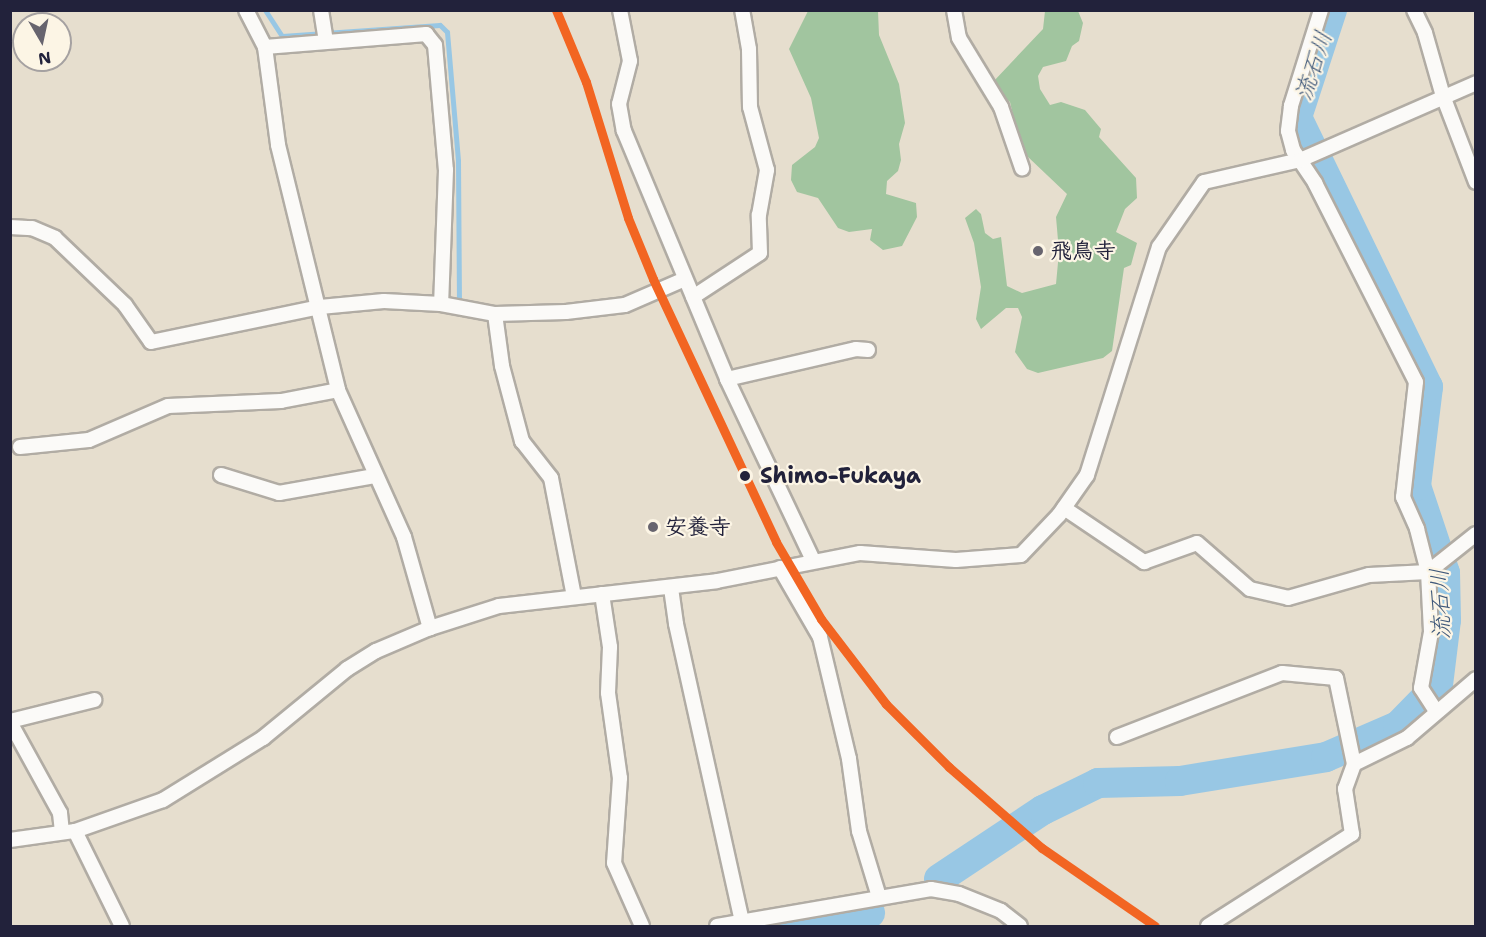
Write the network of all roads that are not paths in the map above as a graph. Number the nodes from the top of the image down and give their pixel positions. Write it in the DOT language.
graph roads {
  1 [pos="246,10"];
  2 [pos="321,10"];
  3 [pos="620,10"];
  4 [pos="742,10"];
  5 [pos="954,10"];
  6 [pos="1321,10"];
  7 [pos="1414,10"];
  8 [pos="326,42"];
  9 [pos="265,47"];
  10 [pos="1476,83"];
  11 [pos="1443,96"];
  12 [pos="1300,160"];
  13 [pos="1022,168"];
  14 [pos="1476,182"];
  15 [pos="10,227"];
  16 [pos="685,279"];
  17 [pos="693,297"];
  18 [pos="441,304"];
  19 [pos="320,307"];
  20 [pos="495,314"];
  21 [pos="868,350"];
  22 [pos="728,379"];
  23 [pos="338,390"];
  24 [pos="20,447"];
  25 [pos="221,475"];
  26 [pos="374,476"];
  27 [pos="1064,508"];
  28 [pos="1476,534"];
  29 [pos="813,560"];
  30 [pos="780,568"];
  31 [pos="1428,572"];
  32 [pos="671,588"];
  33 [pos="602,594"];
  34 [pos="574,596"];
  35 [pos="430,628"];
  36 [pos="1476,679"];
  37 [pos="94,700"];
  38 [pos="1436,711"];
  39 [pos="10,722"];
  40 [pos="1117,736"];
  41 [pos="1354,764"];
  42 [pos="69,831"];
  43 [pos="10,840"];
  44 [pos="879,897"];
  45 [pos="742,922"];
  46 [pos="122,927"];
  47 [pos="642,927"];
  48 [pos="717,927"];
  49 [pos="1020,927"];
  50 [pos="1208,927"];
  1 -- 9 [label="street"];
  2 -- 8 [label="street"];
  3 -- 16 [label="street"];
  4 -- 17 [label="street"];
  5 -- 13 [label="street"];
  6 -- 12 [label="street"];
  7 -- 11 [label="street"];
  8 -- 9 [label="street"];
  8 -- 18 [label="street"];
  9 -- 19 [label="street"];
  10 -- 11 [label="street"];
  11 -- 12 [label="street"];
  11 -- 14 [label="street"];
  12 -- 27 [label="street"];
  12 -- 31 [label="street"];
  15 -- 19 [label="street"];
  16 -- 17 [label="street"];
  16 -- 20 [label="street"];
  17 -- 22 [label="street"];
  18 -- 19 [label="street"];
  18 -- 20 [label="street"];
  19 -- 23 [label="street"];
  20 -- 34 [label="street"];
  21 -- 22 [label="street"];
  22 -- 29 [label="street"];
  23 -- 24 [label="street"];
  23 -- 26 [label="street"];
  25 -- 26 [label="street"];
  26 -- 35 [label="street"];
  27 -- 29 [label="street"];
  27 -- 31 [label="street"];
  28 -- 31 [label="street"];
  29 -- 30 [label="street"];
  30 -- 32 [label="street"];
  30 -- 44 [label="street"];
  31 -- 38 [label="street"];
  32 -- 33 [label="street"];
  32 -- 45 [label="street"];
  33 -- 34 [label="street"];
  33 -- 47 [label="street"];
  34 -- 35 [label="street"];
  35 -- 42 [label="street"];
  36 -- 38 [label="street"];
  37 -- 39 [label="street"];
  38 -- 41 [label="street"];
  39 -- 42 [label="street"];
  40 -- 41 [label="street"];
  41 -- 50 [label="street"];
  42 -- 43 [label="street"];
  42 -- 46 [label="street"];
  44 -- 45 [label="street"];
  44 -- 49 [label="street"];
  45 -- 48 [label="street"];
}
